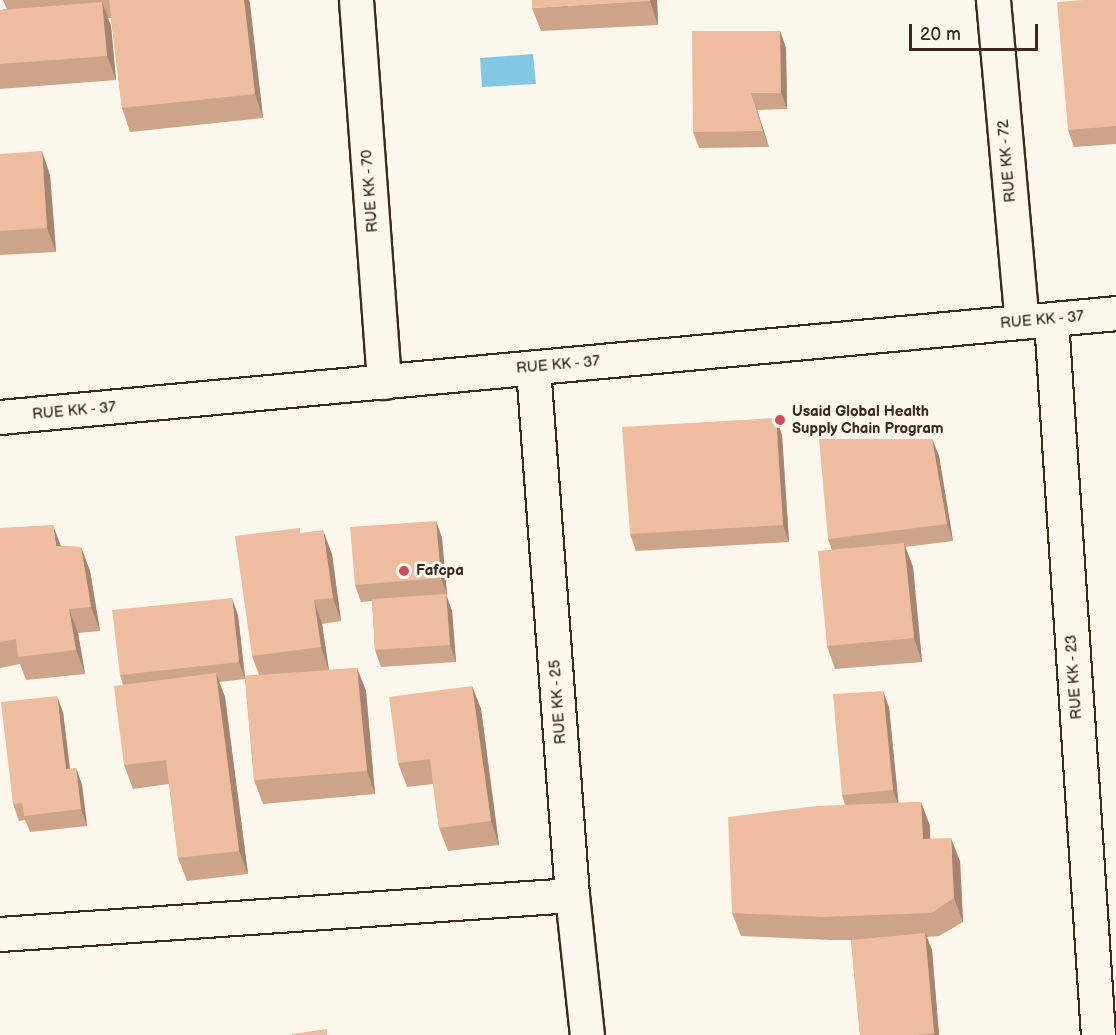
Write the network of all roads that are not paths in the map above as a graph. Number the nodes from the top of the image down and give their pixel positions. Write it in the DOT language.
graph roads {
  1 [pos="356,0"];
  2 [pos="993,0"];
  3 [pos="1116,313"];
  4 [pos="1036,321"];
  5 [pos="533,368"];
  6 [pos="384,382"];
  7 [pos="0,417"];
  8 [pos="572,895"];
  9 [pos="0,934"];
  10 [pos="587,1035"];
  11 [pos="1098,1035"];
  1 -- 6 [label="street, RUE KK - 70"];
  2 -- 4 [label="street, RUE KK - 72"];
  3 -- 4 [label="street, RUE KK - 37"];
  4 -- 5 [label="street, RUE KK - 37"];
  4 -- 11 [label="street, RUE KK - 23"];
  5 -- 6 [label="street, RUE KK - 37"];
  5 -- 8 [label="street, RUE KK - 25"];
  6 -- 7 [label="street, RUE KK - 37"];
  8 -- 9 [label="street"];
  8 -- 10 [label="street, RUE KK - 25"];
}
